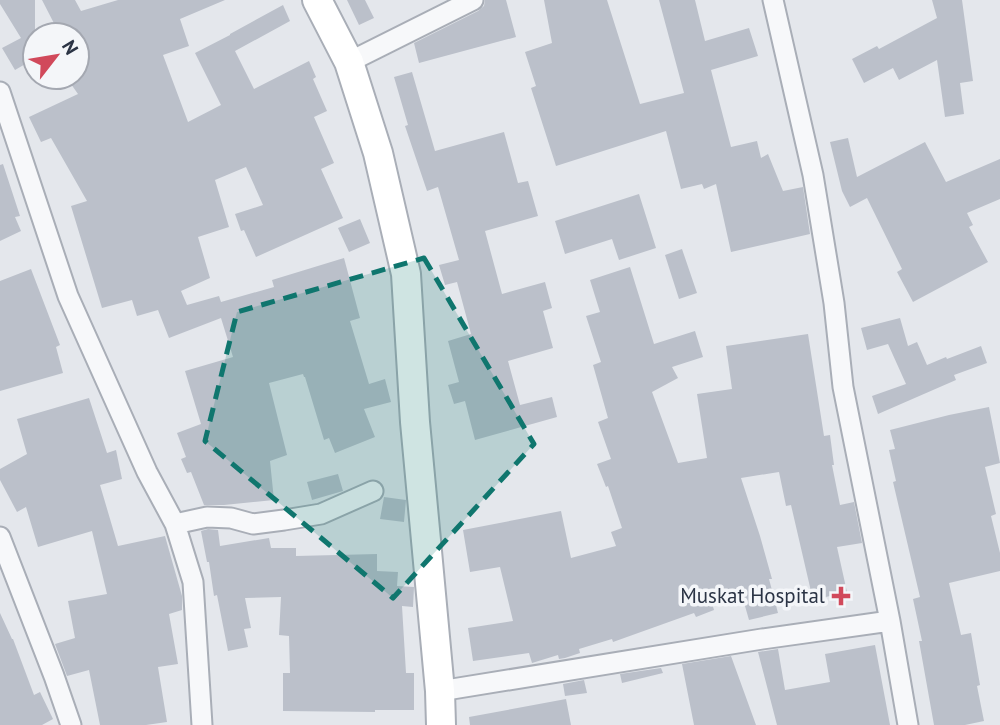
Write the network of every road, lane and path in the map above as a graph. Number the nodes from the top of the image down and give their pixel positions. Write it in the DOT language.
graph roads {
  1 [pos="317,0"];
  2 [pos="473,0"];
  3 [pos="774,0"];
  4 [pos="349,62"];
  5 [pos="0,92"];
  6 [pos="373,491"];
  7 [pos="175,524"];
  8 [pos="0,537"];
  9 [pos="890,621"];
  10 [pos="440,691"];
  11 [pos="71,725"];
  12 [pos="202,725"];
  13 [pos="441,725"];
  14 [pos="908,725"];
  1 -- 4 [label="main road"];
  2 -- 4 [label="street"];
  3 -- 9 [label="street"];
  4 -- 10 [label="main road"];
  5 -- 7 [label="street"];
  6 -- 7 [label="street"];
  7 -- 12 [label="street"];
  8 -- 11 [label="street"];
  9 -- 10 [label="street"];
  9 -- 14 [label="street"];
  10 -- 13 [label="main road"];
}
